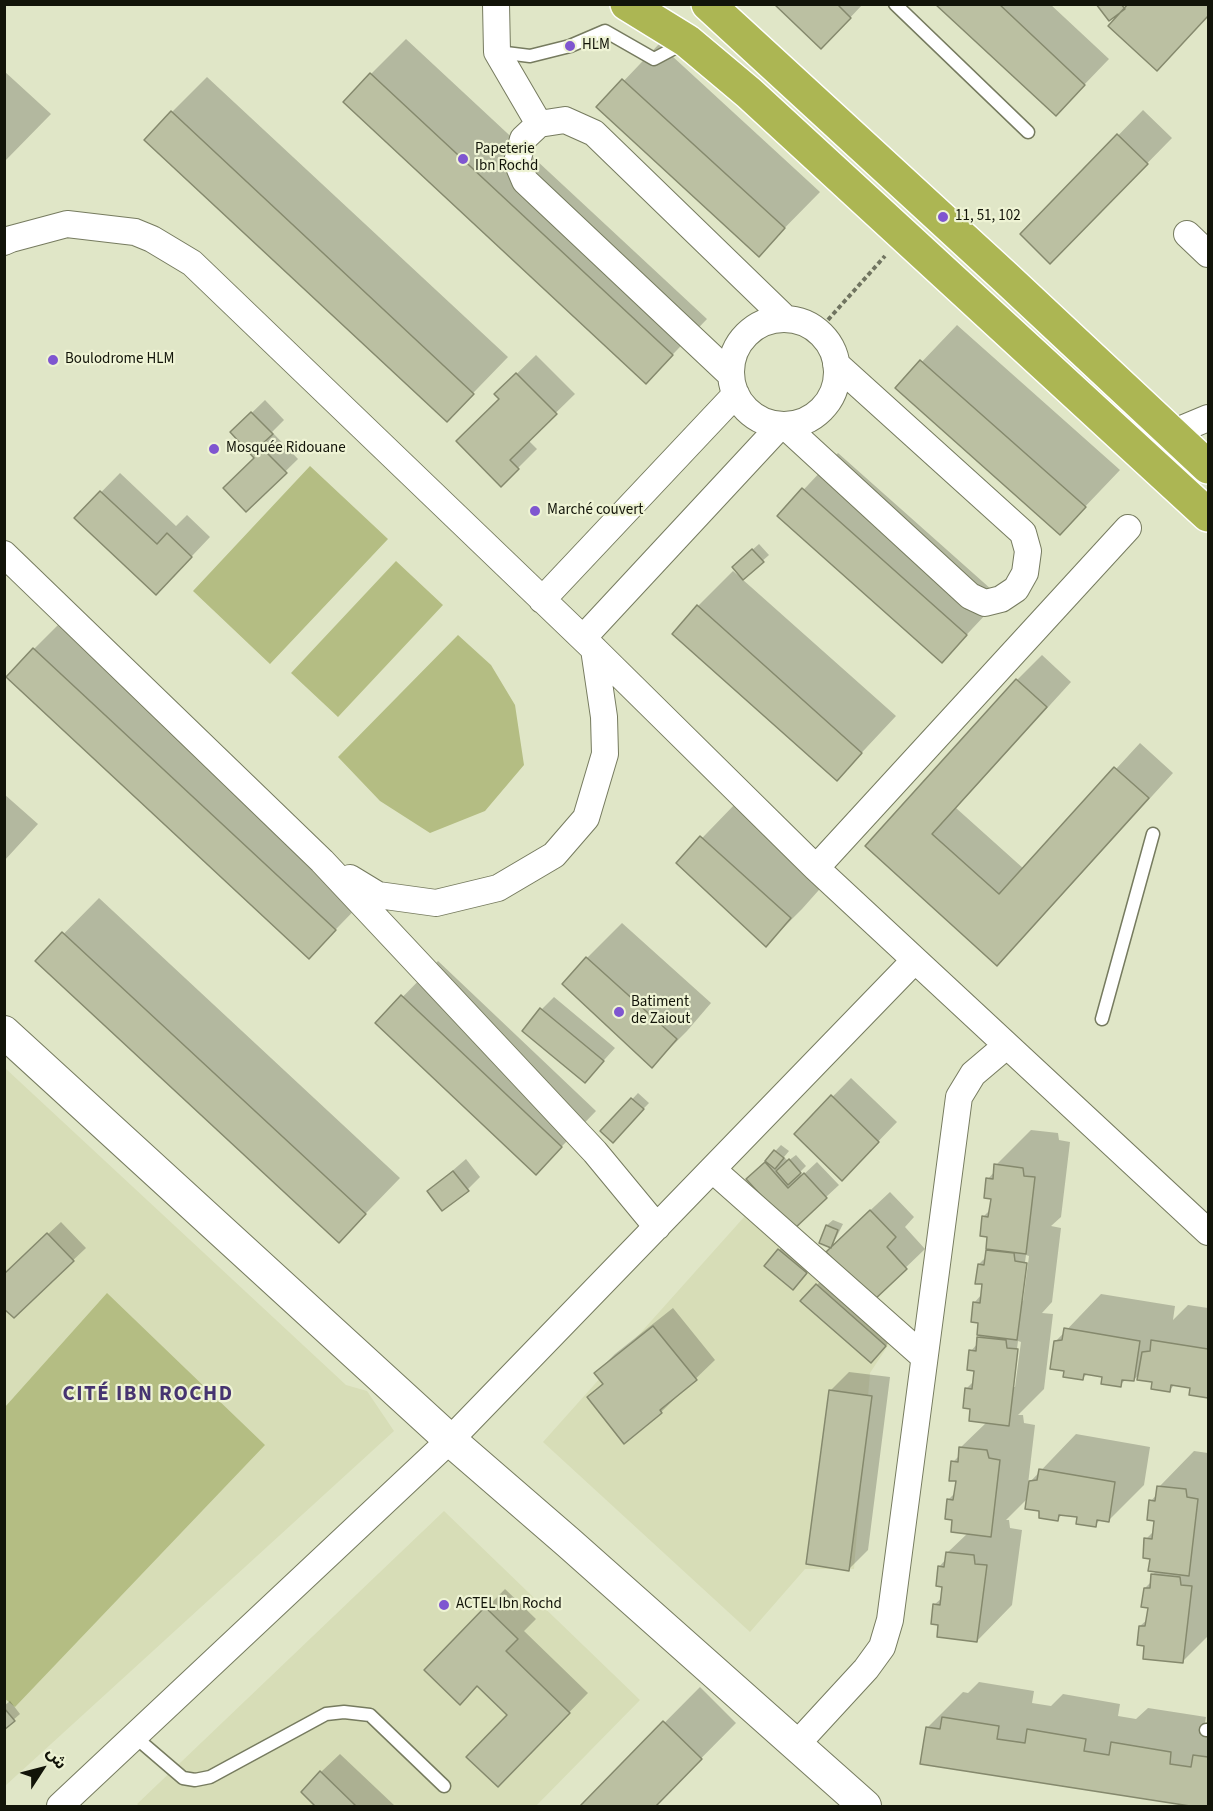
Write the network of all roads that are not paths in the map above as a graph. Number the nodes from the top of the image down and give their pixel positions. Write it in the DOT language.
graph roads {
  1 [pos="496,4"];
  2 [pos="627,4"];
  3 [pos="708,4"];
  4 [pos="895,4"];
  5 [pos="687,41"];
  6 [pos="497,52"];
  7 [pos="538,124"];
  8 [pos="1028,132"];
  9 [pos="1187,234"];
  10 [pos="4,242"];
  11 [pos="1209,254"];
  12 [pos="786,319"];
  13 [pos="836,364"];
  14 [pos="733,385"];
  15 [pos="1209,418"];
  16 [pos="783,425"];
  17 [pos="1172,434"];
  18 [pos="1209,467"];
  19 [pos="1209,515"];
  20 [pos="1128,528"];
  21 [pos="9,566"];
  22 [pos="542,600"];
  23 [pos="588,644"];
  24 [pos="1153,834"];
  25 [pos="322,861"];
  26 [pos="816,868"];
  27 [pos="914,961"];
  28 [pos="1102,1019"];
  29 [pos="4,1032"];
  30 [pos="1006,1046"];
  31 [pos="713,1170"];
  32 [pos="657,1227"];
  33 [pos="1209,1232"];
  34 [pos="924,1357"];
  35 [pos="450,1440"];
  36 [pos="134,1736"];
  37 [pos="796,1744"];
  38 [pos="444,1786"];
  39 [pos="60,1806"];
  40 [pos="865,1806"];
  1 -- 6 [label="street"];
  2 -- 5 [label="highway"];
  3 -- 17 [label="highway"];
  4 -- 8 [label="lane"];
  5 -- 6 [label="lane"];
  5 -- 19 [label="highway"];
  6 -- 7 [label="street"];
  7 -- 12 [label="street"];
  7 -- 14 [label="street"];
  9 -- 11 [label="street"];
  10 -- 22 [label="street"];
  12 -- 13 [label="street"];
  12 -- 14 [label="street"];
  13 -- 16 [label="street"];
  13 -- 16 [label="street"];
  14 -- 16 [label="street"];
  14 -- 22 [label="street"];
  15 -- 17 [label="street"];
  16 -- 23 [label="street"];
  17 -- 18 [label="highway"];
  20 -- 26 [label="street"];
  21 -- 25 [label="street"];
  22 -- 23 [label="street"];
  23 -- 25 [label="street"];
  23 -- 26 [label="street"];
  24 -- 28 [label="lane"];
  25 -- 32 [label="street"];
  26 -- 27 [label="street"];
  27 -- 30 [label="street"];
  27 -- 31 [label="street"];
  29 -- 35 [label="street"];
  30 -- 33 [label="street"];
  30 -- 34 [label="street"];
  31 -- 32 [label="street"];
  31 -- 34 [label="street"];
  32 -- 35 [label="street"];
  34 -- 37 [label="street"];
  35 -- 36 [label="street"];
  35 -- 37 [label="street"];
  36 -- 38 [label="lane"];
  36 -- 39 [label="street"];
  37 -- 40 [label="street"];
}
